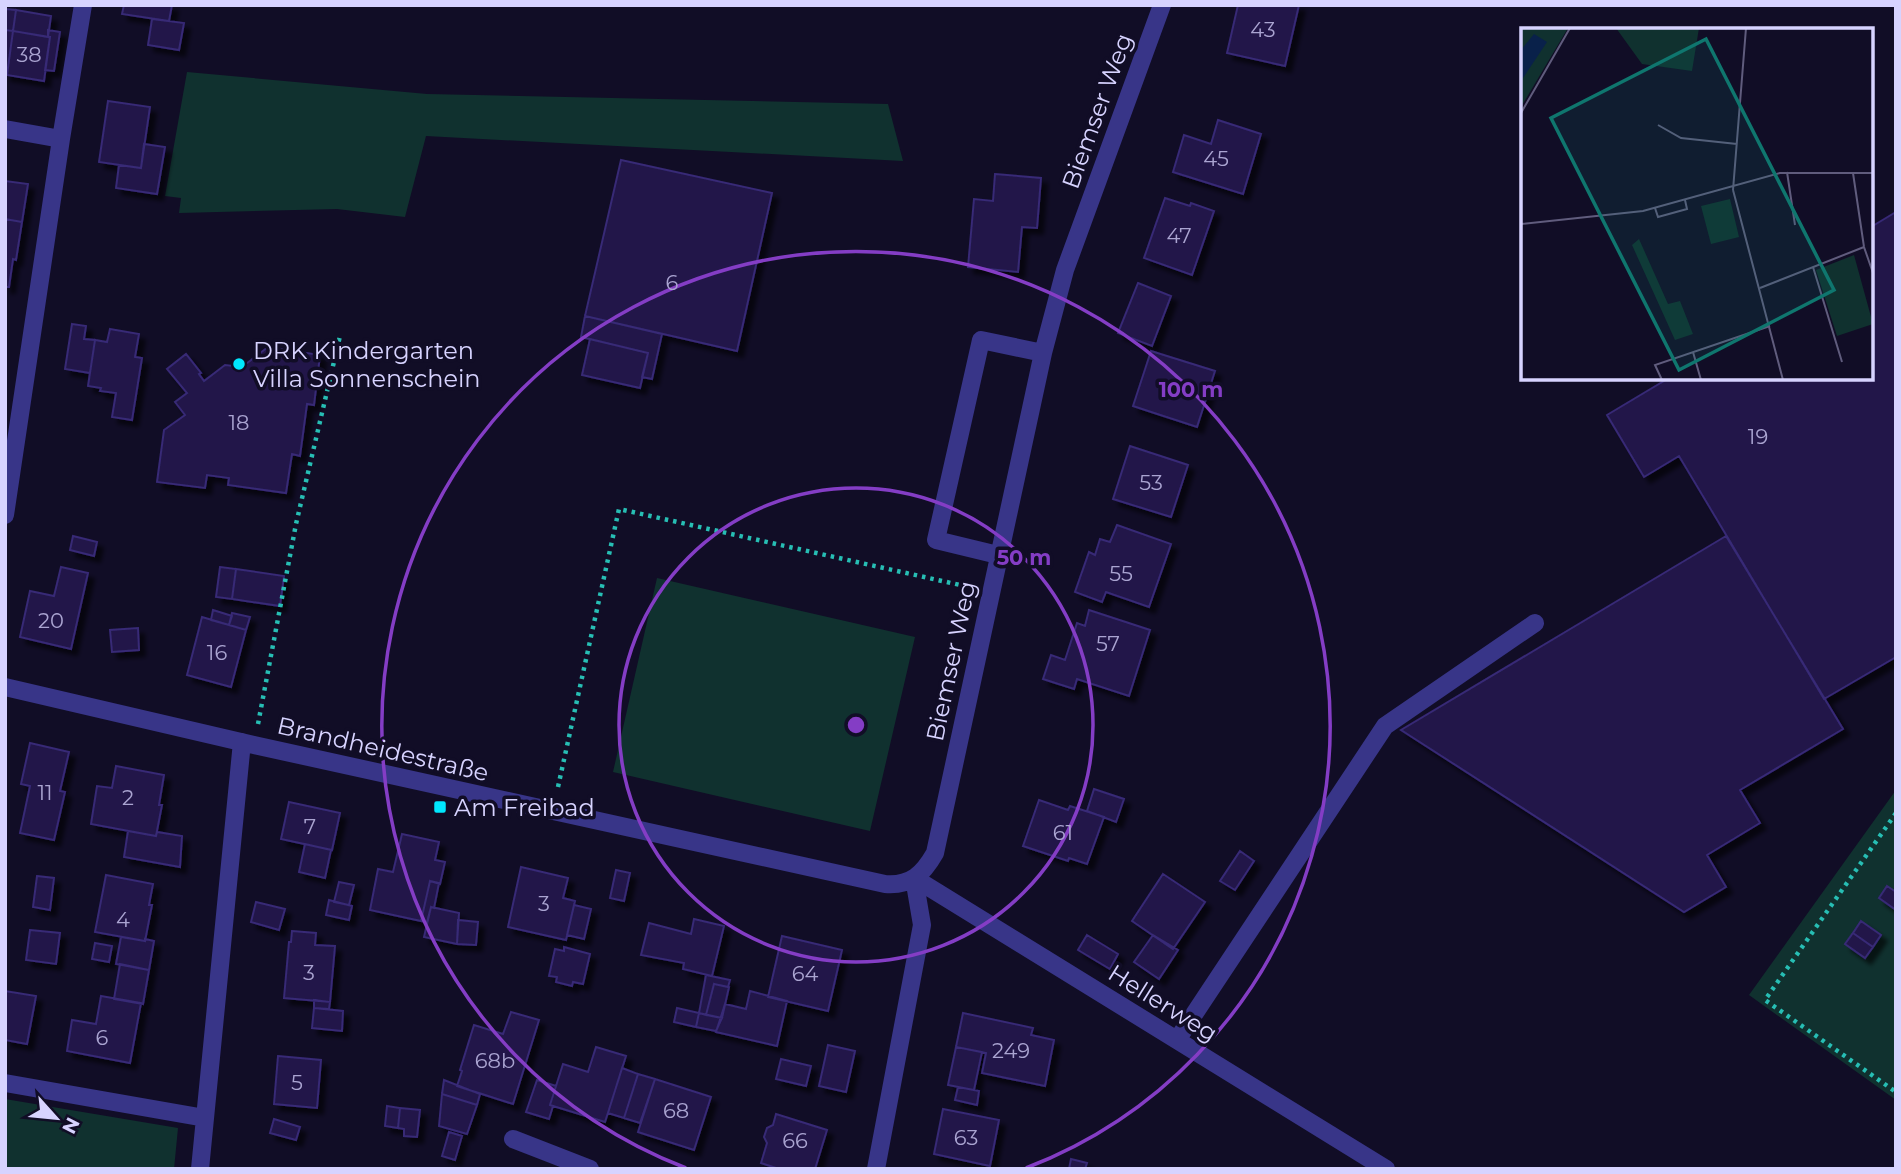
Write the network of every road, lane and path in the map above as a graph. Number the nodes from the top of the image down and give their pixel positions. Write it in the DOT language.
graph roads {
  1 [pos="83,5"];
  2 [pos="1162,5"];
  3 [pos="5,129"];
  4 [pos="61,139"];
  5 [pos="340,336"];
  6 [pos="1043,353"];
  7 [pos="5,515"];
  8 [pos="998,555"];
  9 [pos="990,591"];
  10 [pos="1535,623"];
  11 [pos="5,687"];
  12 [pos="248,744"];
  13 [pos="553,812"];
  14 [pos="1896,813"];
  15 [pos="914,878"];
  16 [pos="1177,1040"];
  17 [pos="5,1083"];
  18 [pos="1896,1093"];
  19 [pos="205,1118"];
  20 [pos="513,1139"];
  21 [pos="200,1169"];
  22 [pos="590,1169"];
  23 [pos="876,1169"];
  24 [pos="1385,1169"];
  1 -- 4 [label="street"];
  2 -- 6 [label="street, Biemser Weg"];
  3 -- 4 [label="street"];
  4 -- 7 [label="street"];
  5 -- 12 [label="path"];
  6 -- 8 [label="street, Biemser Weg"];
  6 -- 8 [label="street"];
  8 -- 9 [label="street, Biemser Weg"];
  9 -- 13 [label="path"];
  9 -- 15 [label="street, Biemser Weg"];
  10 -- 16 [label="street"];
  11 -- 12 [label="street, Brandheidestraße"];
  12 -- 13 [label="street, Brandheidestraße"];
  12 -- 19 [label="street"];
  13 -- 15 [label="street, Brandheidestraße"];
  14 -- 18 [label="path"];
  15 -- 16 [label="street, Hellerweg"];
  15 -- 23 [label="street"];
  16 -- 24 [label="street, Hellerweg"];
  17 -- 19 [label="street"];
  19 -- 21 [label="street"];
  20 -- 22 [label="street"];
}
